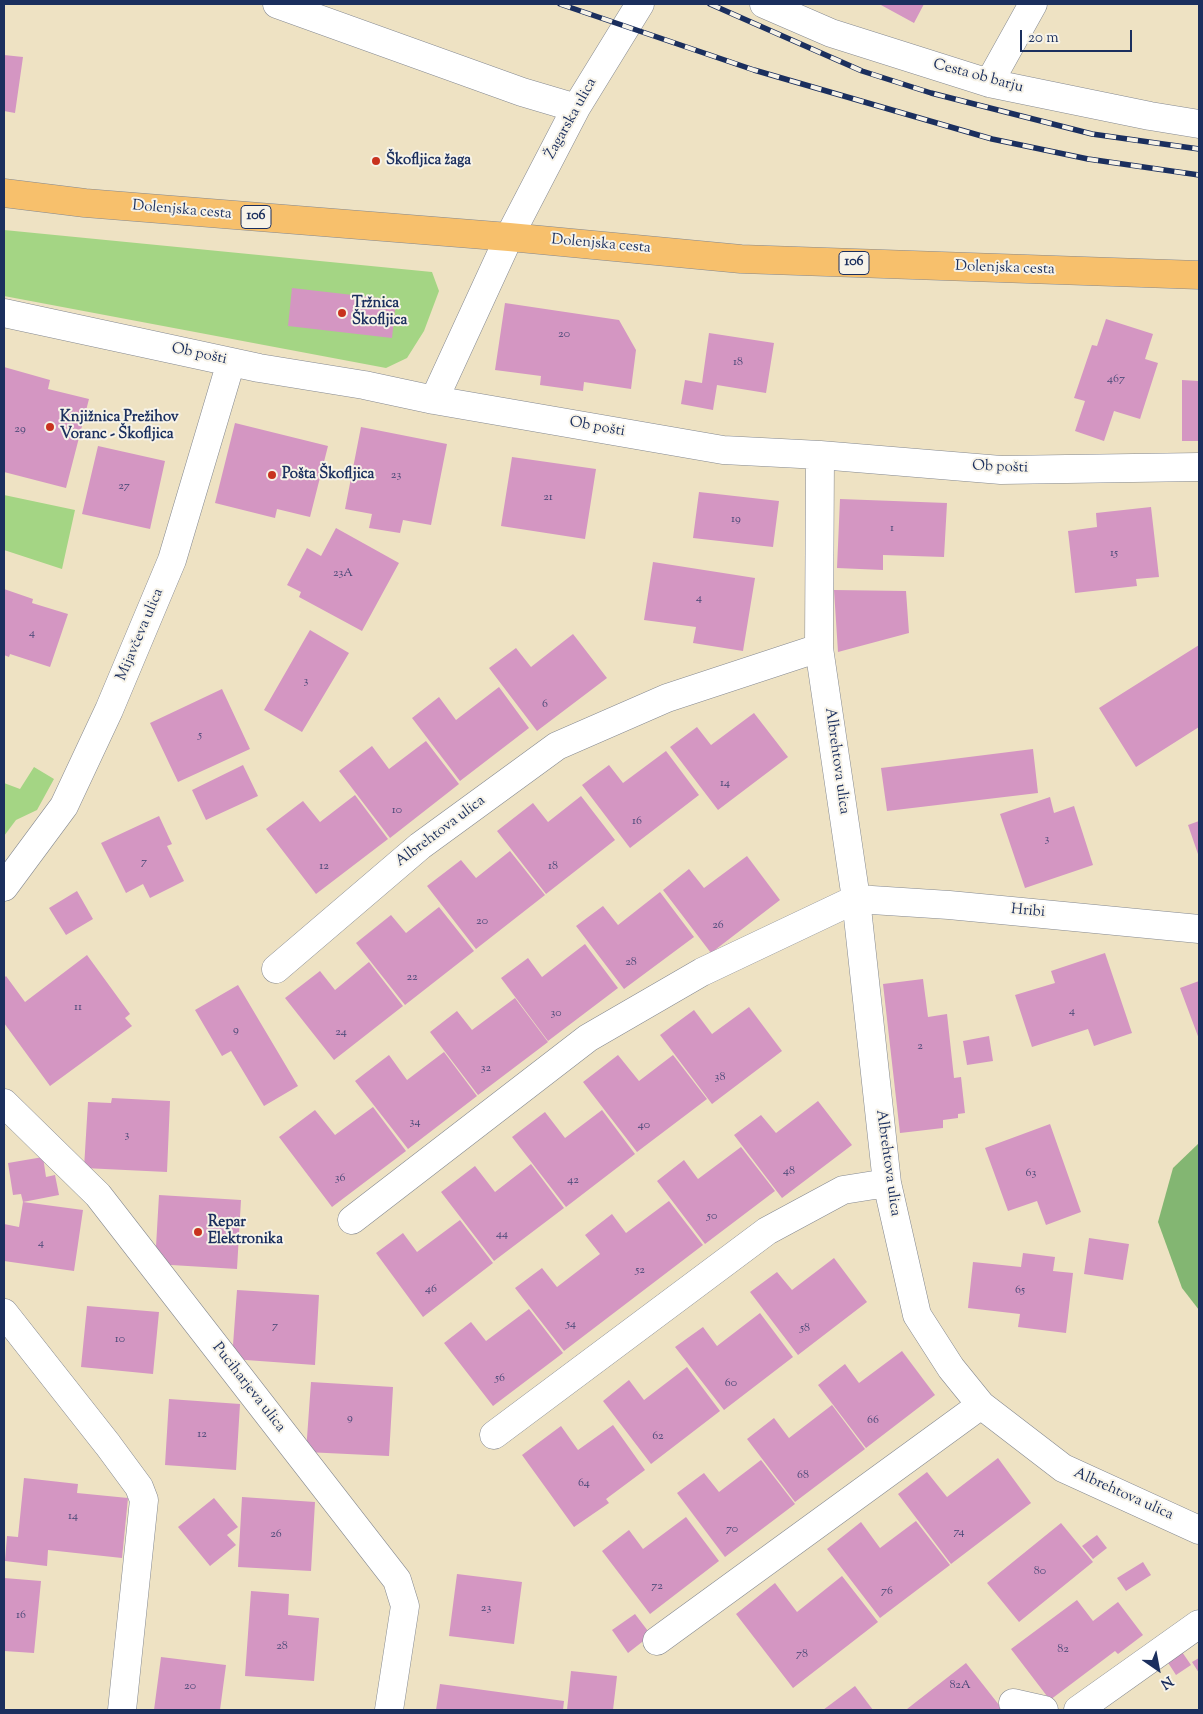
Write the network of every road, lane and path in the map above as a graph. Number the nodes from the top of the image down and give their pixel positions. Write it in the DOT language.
graph roads {
  1 [pos="276,4"];
  2 [pos="640,4"];
  3 [pos="764,4"];
  4 [pos="1034,4"];
  5 [pos="989,83"];
  6 [pos="576,108"];
  7 [pos="1199,124"];
  8 [pos="4,193"];
  9 [pos="509,237"];
  10 [pos="1199,275"];
  11 [pos="4,314"];
  12 [pos="231,362"];
  13 [pos="434,400"];
  14 [pos="820,454"];
  15 [pos="1199,467"];
  16 [pos="819,648"];
  17 [pos="4,887"];
  18 [pos="856,899"];
  19 [pos="1199,929"];
  20 [pos="276,969"];
  21 [pos="4,1103"];
  22 [pos="887,1182"];
  23 [pos="352,1220"];
  24 [pos="4,1313"];
  25 [pos="981,1404"];
  26 [pos="494,1435"];
  27 [pos="1199,1530"];
  28 [pos="1199,1624"];
  29 [pos="657,1641"];
  30 [pos="1014,1702"];
  31 [pos="122,1710"];
  32 [pos="389,1710"];
  33 [pos="1044,1710"];
  34 [pos="1078,1710"];
  1 -- 6 [label="street"];
  2 -- 6 [label="street, Žagarska ulica"];
  3 -- 5 [label="street, Cesta ob barju"];
  4 -- 5 [label="street"];
  5 -- 7 [label="street, Cesta ob barju"];
  6 -- 9 [label="street, Žagarska ulica"];
  8 -- 9 [label="main road, Dolenjska cesta / 106"];
  9 -- 10 [label="main road, Dolenjska cesta / 106"];
  9 -- 13 [label="street, Žagarska ulica"];
  11 -- 12 [label="street, Ob pošti"];
  12 -- 13 [label="street, Ob pošti"];
  12 -- 17 [label="street, Mijavčeva ulica"];
  13 -- 14 [label="street, Ob pošti"];
  14 -- 15 [label="street, Ob pošti"];
  14 -- 16 [label="street, Albrehtova ulica"];
  16 -- 18 [label="street, Albrehtova ulica"];
  16 -- 20 [label="street, Albrehtova ulica"];
  18 -- 19 [label="street, Hribi"];
  18 -- 22 [label="street, Albrehtova ulica"];
  18 -- 23 [label="street"];
  21 -- 32 [label="street, Puciharjeva ulica"];
  22 -- 25 [label="street, Albrehtova ulica"];
  22 -- 26 [label="street"];
  24 -- 31 [label="street"];
  25 -- 27 [label="street, Albrehtova ulica"];
  25 -- 29 [label="street"];
  28 -- 34 [label="street"];
  30 -- 33 [label="street"];
}
